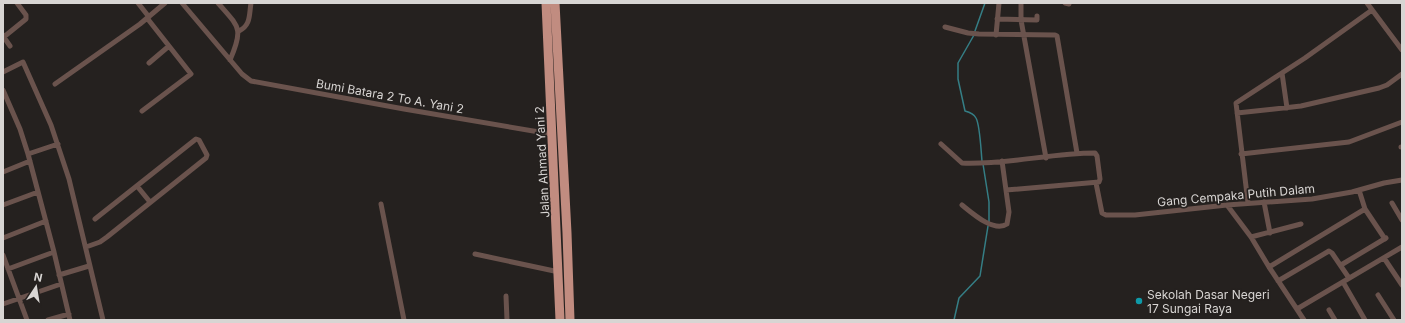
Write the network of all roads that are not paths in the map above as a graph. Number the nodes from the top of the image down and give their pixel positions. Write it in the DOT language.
graph roads {
  1 [pos="17,3"];
  2 [pos="138,3"];
  3 [pos="165,3"];
  4 [pos="182,3"];
  5 [pos="218,3"];
  6 [pos="251,3"];
  7 [pos="546,3"];
  8 [pos="555,3"];
  9 [pos="999,3"];
  10 [pos="1021,3"];
  11 [pos="1367,3"];
  12 [pos="1372,10"];
  13 [pos="1037,16"];
  14 [pos="148,18"];
  15 [pos="997,19"];
  16 [pos="1021,20"];
  17 [pos="945,27"];
  18 [pos="239,31"];
  19 [pos="996,35"];
  20 [pos="1024,35"];
  21 [pos="3,36"];
  22 [pos="10,46"];
  23 [pos="169,46"];
  24 [pos="1401,47"];
  25 [pos="232,62"];
  26 [pos="149,63"];
  27 [pos="3,72"];
  28 [pos="1282,73"];
  29 [pos="1402,74"];
  30 [pos="55,84"];
  31 [pos="3,90"];
  32 [pos="1287,108"];
  33 [pos="142,110"];
  34 [pos="1237,113"];
  35 [pos="1402,122"];
  36 [pos="551,134"];
  37 [pos="58,144"];
  38 [pos="941,144"];
  39 [pos="1077,153"];
  40 [pos="28,154"];
  41 [pos="1241,154"];
  42 [pos="1046,158"];
  43 [pos="30,161"];
  44 [pos="1002,161"];
  45 [pos="3,172"];
  46 [pos="1402,180"];
  47 [pos="1096,182"];
  48 [pos="137,186"];
  49 [pos="1006,190"];
  50 [pos="1359,190"];
  51 [pos="38,192"];
  52 [pos="150,202"];
  53 [pos="1264,202"];
  54 [pos="1248,203"];
  55 [pos="1392,203"];
  56 [pos="381,204"];
  57 [pos="3,205"];
  58 [pos="962,205"];
  59 [pos="1227,205"];
  60 [pos="1365,209"];
  61 [pos="1401,217"];
  62 [pos="95,219"];
  63 [pos="46,221"];
  64 [pos="1302,224"];
  65 [pos="1270,233"];
  66 [pos="1252,237"];
  67 [pos="3,238"];
  68 [pos="86,247"];
  69 [pos="1402,247"];
  70 [pos="54,252"];
  71 [pos="475,254"];
  72 [pos="3,255"];
  73 [pos="1384,258"];
  74 [pos="1341,265"];
  75 [pos="90,266"];
  76 [pos="1269,266"];
  77 [pos="8,269"];
  78 [pos="559,272"];
  79 [pos="59,275"];
  80 [pos="1349,278"];
  81 [pos="1278,281"];
  82 [pos="1343,282"];
  83 [pos="61,284"];
  84 [pos="1402,285"];
  85 [pos="1378,295"];
  86 [pos="506,296"];
  87 [pos="19,298"];
  88 [pos="3,304"];
  89 [pos="1297,309"];
  90 [pos="1329,310"];
  91 [pos="69,314"];
  92 [pos="27,320"];
  93 [pos="48,320"];
  94 [pos="70,320"];
  95 [pos="103,320"];
  96 [pos="404,320"];
  97 [pos="507,320"];
  98 [pos="560,320"];
  99 [pos="570,320"];
  100 [pos="1304,320"];
  101 [pos="1335,320"];
  102 [pos="1365,320"];
  103 [pos="1394,320"];
  1 -- 21 [label="street"];
  2 -- 14 [label="street"];
  3 -- 14 [label="street"];
  4 -- 25 [label="street, Bumi Batara 2 To A. Yani 2"];
  5 -- 18 [label="street"];
  6 -- 18 [label="street"];
  7 -- 36 [label="highway, Jalan Ahmad Yani 2"];
  8 -- 99 [label="highway, Jalan Ahmad Yani 2"];
  9 -- 15 [label="street"];
  10 -- 16 [label="street"];
  11 -- 12 [label="street"];
  12 -- 24 [label="street"];
  12 -- 28 [label="street"];
  13 -- 16 [label="street"];
  14 -- 23 [label="street"];
  14 -- 30 [label="street"];
  15 -- 16 [label="street"];
  15 -- 19 [label="street"];
  16 -- 20 [label="street"];
  17 -- 19 [label="street"];
  18 -- 25 [label="street"];
  19 -- 20 [label="street"];
  20 -- 39 [label="street"];
  20 -- 42 [label="street"];
  21 -- 22 [label="street"];
  23 -- 26 [label="street"];
  23 -- 33 [label="street"];
  25 -- 36 [label="street, Bumi Batara 2 To A. Yani 2"];
  27 -- 37 [label="street"];
  28 -- 32 [label="street"];
  28 -- 34 [label="street"];
  29 -- 32 [label="street"];
  31 -- 40 [label="street"];
  32 -- 34 [label="street"];
  34 -- 41 [label="street"];
  35 -- 41 [label="street"];
  36 -- 78 [label="highway, Jalan Ahmad Yani 2"];
  37 -- 40 [label="street"];
  37 -- 68 [label="street"];
  38 -- 44 [label="street"];
  39 -- 42 [label="street"];
  39 -- 47 [label="street"];
  40 -- 43 [label="street"];
  41 -- 54 [label="street"];
  42 -- 44 [label="street"];
  43 -- 45 [label="street"];
  43 -- 51 [label="street"];
  44 -- 49 [label="street"];
  46 -- 50 [label="street, Gang Cempaka Putih Dalam"];
  47 -- 49 [label="street"];
  47 -- 59 [label="street, Gang Cempaka Putih Dalam"];
  48 -- 52 [label="street"];
  48 -- 52 [label="street"];
  48 -- 62 [label="street"];
  49 -- 58 [label="street"];
  50 -- 53 [label="street, Gang Cempaka Putih Dalam"];
  50 -- 60 [label="street"];
  51 -- 57 [label="street"];
  51 -- 63 [label="street"];
  52 -- 68 [label="street"];
  53 -- 54 [label="street, Gang Cempaka Putih Dalam"];
  53 -- 65 [label="street"];
  54 -- 59 [label="street, Gang Cempaka Putih Dalam"];
  55 -- 61 [label="street"];
  56 -- 96 [label="street"];
  59 -- 66 [label="street"];
  60 -- 74 [label="street"];
  60 -- 76 [label="street"];
  63 -- 67 [label="street"];
  63 -- 70 [label="street"];
  64 -- 65 [label="street"];
  65 -- 66 [label="street"];
  66 -- 76 [label="street"];
  68 -- 75 [label="street"];
  69 -- 73 [label="street"];
  70 -- 77 [label="street"];
  70 -- 79 [label="street"];
  71 -- 78 [label="street"];
  72 -- 77 [label="street"];
  73 -- 80 [label="street"];
  73 -- 84 [label="street"];
  74 -- 80 [label="street"];
  74 -- 81 [label="street"];
  75 -- 79 [label="street"];
  75 -- 95 [label="street"];
  76 -- 81 [label="street"];
  77 -- 87 [label="street"];
  78 -- 98 [label="highway, Jalan Ahmad Yani 2"];
  79 -- 83 [label="street"];
  80 -- 82 [label="street"];
  81 -- 89 [label="street"];
  82 -- 89 [label="street"];
  82 -- 102 [label="street"];
  83 -- 87 [label="street"];
  83 -- 91 [label="street"];
  85 -- 103 [label="street"];
  86 -- 97 [label="street"];
  87 -- 88 [label="street"];
  87 -- 92 [label="street"];
  89 -- 100 [label="street"];
  90 -- 101 [label="street"];
  91 -- 93 [label="street"];
  91 -- 94 [label="street"];
}
